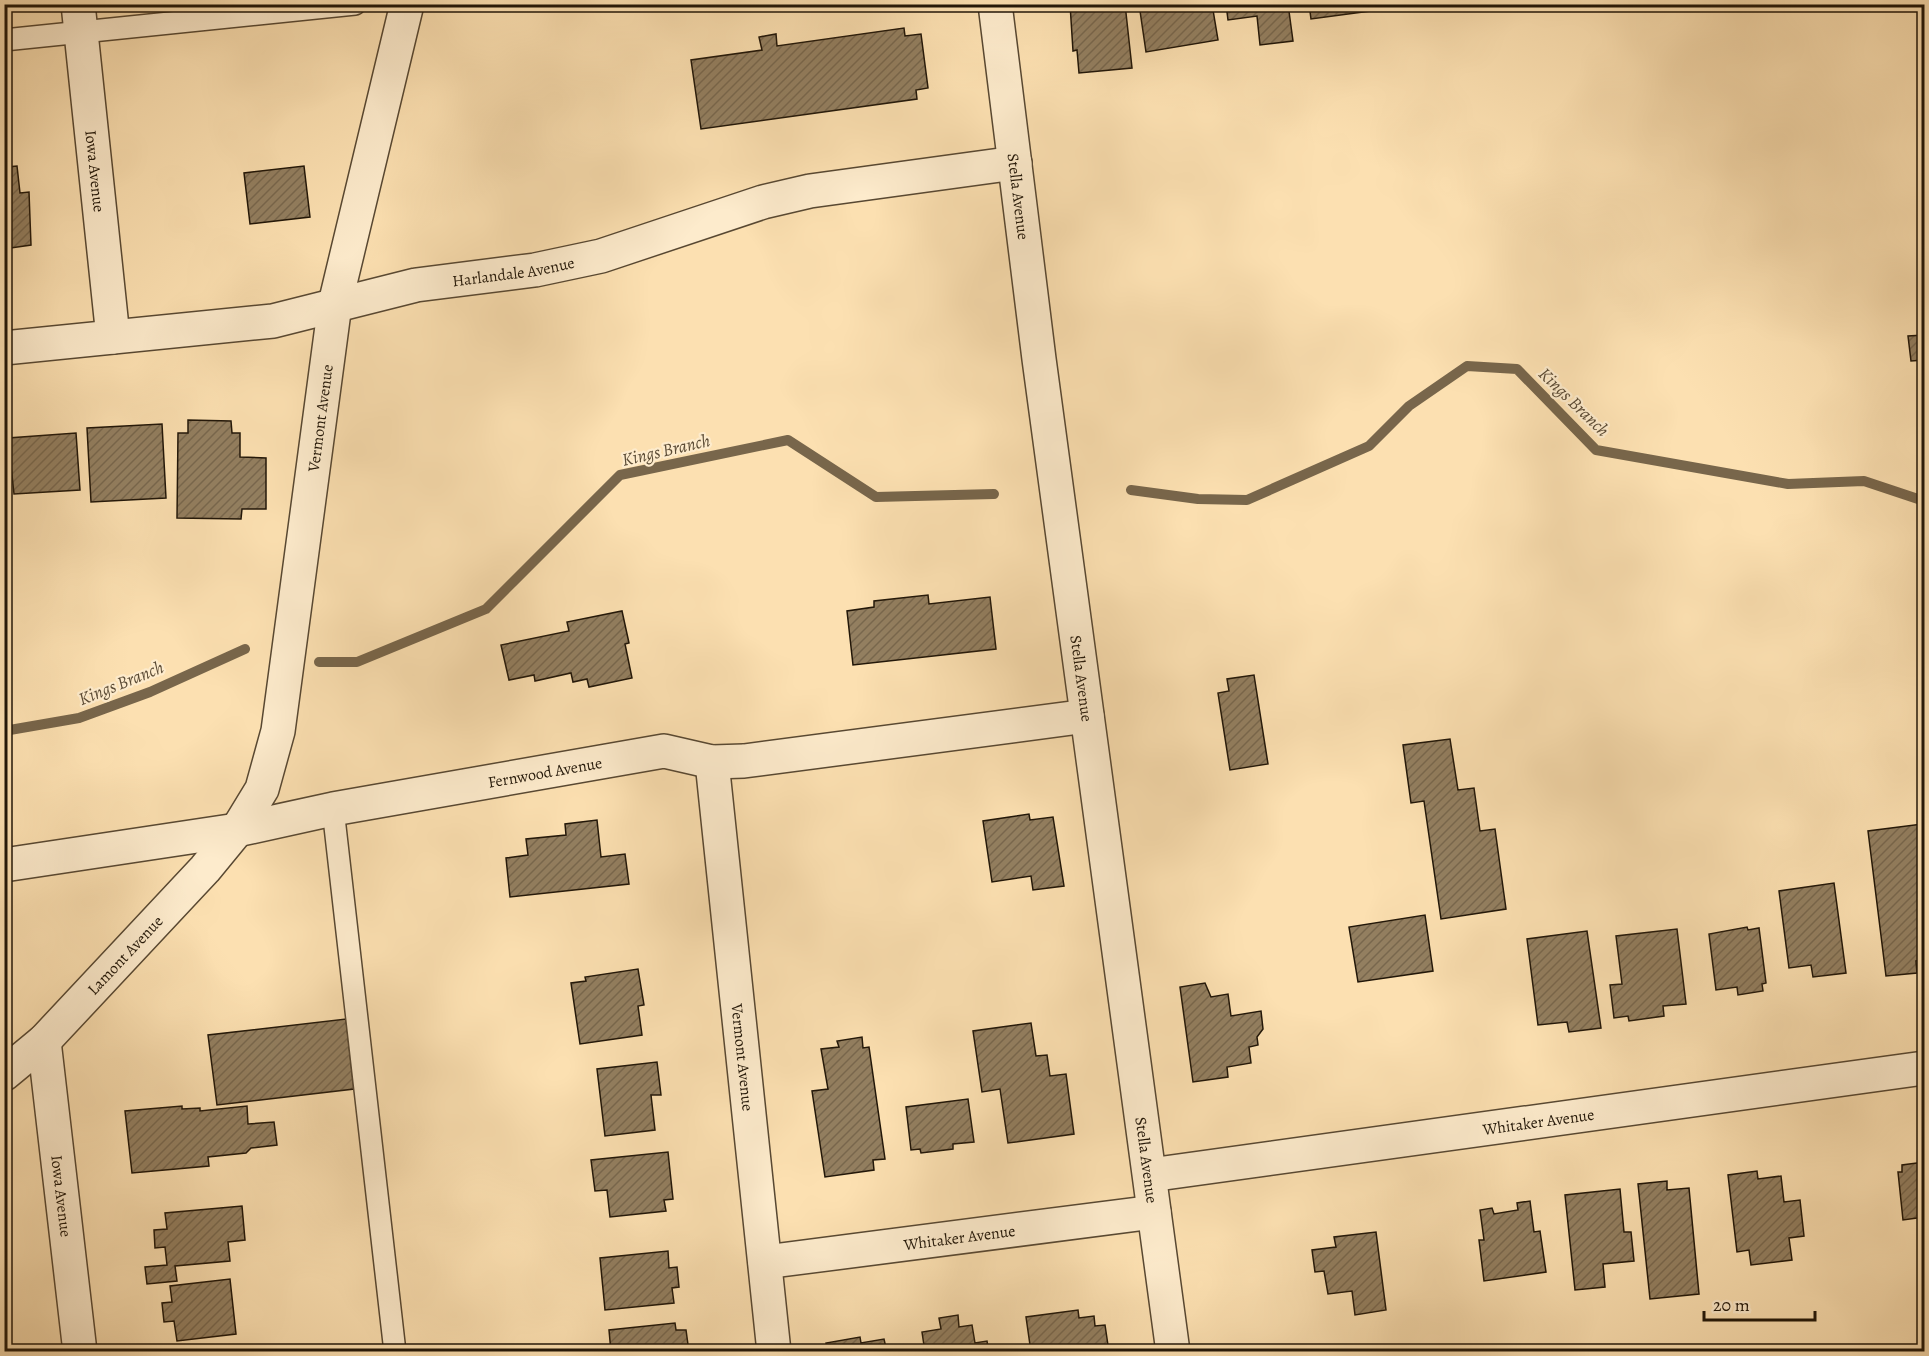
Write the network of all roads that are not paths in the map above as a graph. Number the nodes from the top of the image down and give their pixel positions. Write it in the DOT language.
graph roads {
  1 [pos="355,4"];
  2 [pos="407,4"];
  3 [pos="995,4"];
  4 [pos="80,18"];
  5 [pos="4,40"];
  6 [pos="1015,163"];
  7 [pos="335,304"];
  8 [pos="112,337"];
  9 [pos="4,348"];
  10 [pos="1087,716"];
  11 [pos="712,762"];
  12 [pos="333,809"];
  13 [pos="237,830"];
  14 [pos="4,865"];
  15 [pos="44,1041"];
  16 [pos="1924,1068"];
  17 [pos="4,1074"];
  18 [pos="1150,1175"];
  19 [pos="1154,1212"];
  20 [pos="765,1262"];
  21 [pos="80,1352"];
  22 [pos="395,1352"];
  23 [pos="774,1352"];
  24 [pos="1173,1352"];
  1 -- 4 [label="lane"];
  2 -- 7 [label="street, Vermont Avenue"];
  3 -- 6 [label="street, Stella Avenue"];
  4 -- 5 [label="lane"];
  4 -- 8 [label="street, Iowa Avenue"];
  6 -- 7 [label="street, Harlandale Avenue"];
  6 -- 10 [label="street, Stella Avenue"];
  7 -- 8 [label="street, Harlandale Avenue"];
  7 -- 13 [label="street, Vermont Avenue"];
  8 -- 9 [label="street, Harlandale Avenue"];
  10 -- 11 [label="street, Fernwood Avenue"];
  10 -- 18 [label="street, Stella Avenue"];
  11 -- 12 [label="street, Fernwood Avenue"];
  11 -- 20 [label="street, Vermont Avenue"];
  12 -- 13 [label="street, Fernwood Avenue"];
  12 -- 22 [label="lane"];
  13 -- 14 [label="street, Fernwood Avenue"];
  13 -- 15 [label="street, Lamont Avenue"];
  15 -- 17 [label="street, Lamont Avenue"];
  15 -- 21 [label="street, Iowa Avenue"];
  16 -- 18 [label="street, Whitaker Avenue"];
  18 -- 19 [label="street, Stella Avenue"];
  19 -- 20 [label="street, Whitaker Avenue"];
  19 -- 24 [label="street, Stella Avenue"];
  20 -- 23 [label="street, Vermont Avenue"];
}
